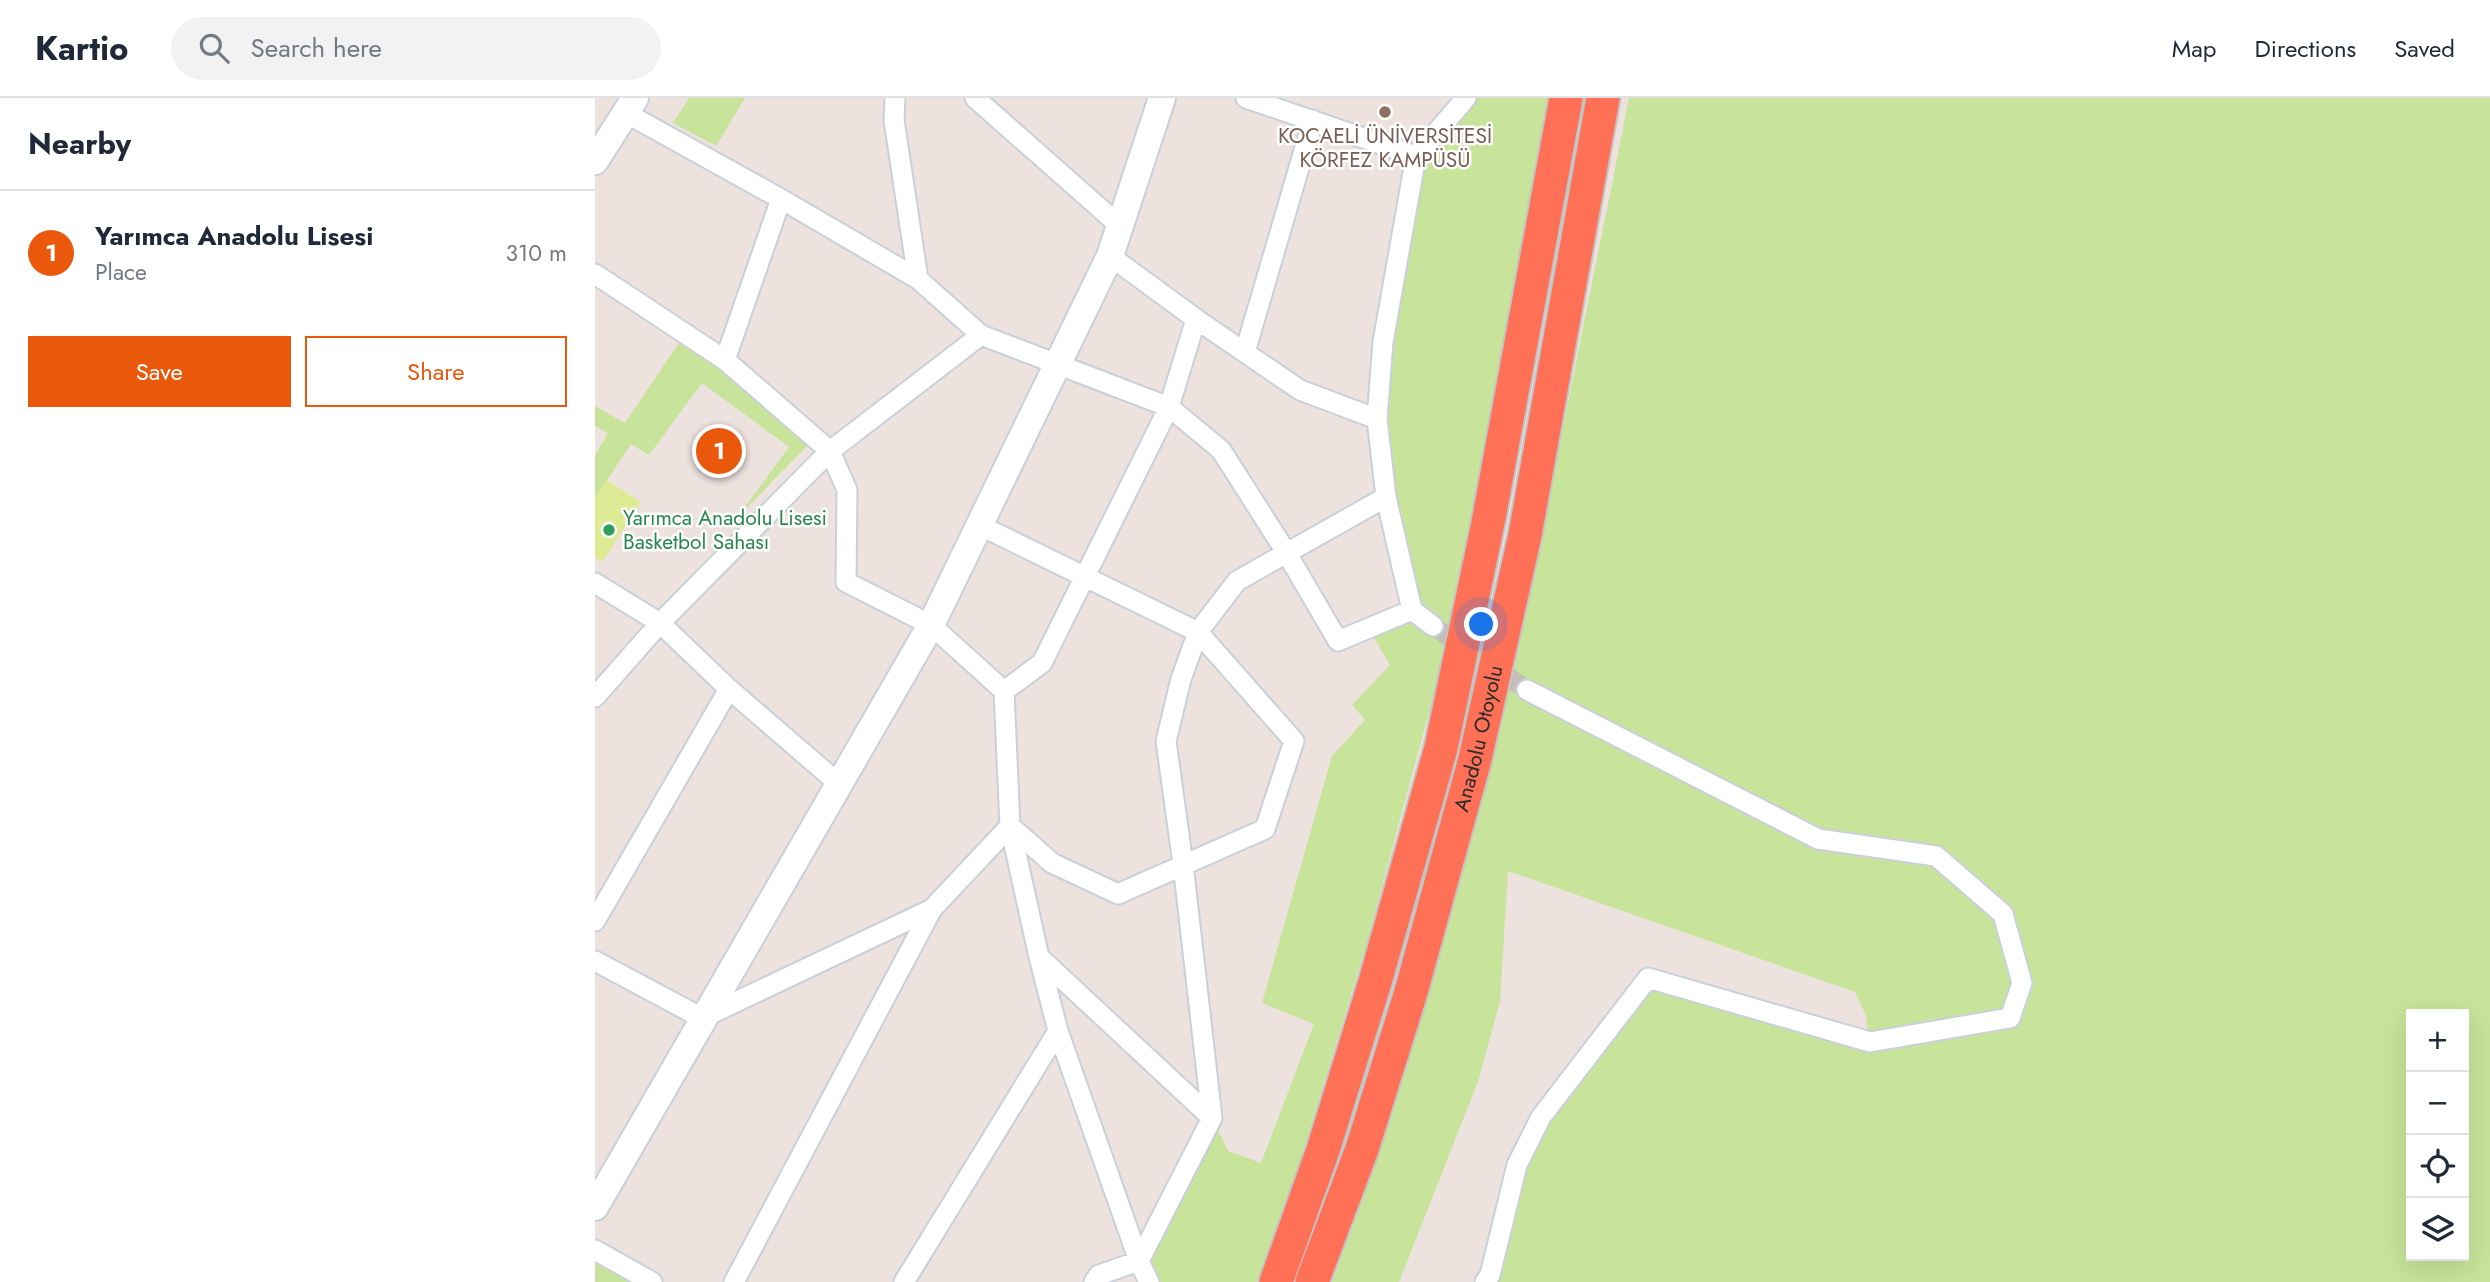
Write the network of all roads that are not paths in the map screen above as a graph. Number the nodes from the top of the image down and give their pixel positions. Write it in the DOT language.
graph roads {
  1 [pos="895,98"];
  2 [pos="975,98"];
  3 [pos="1162,98"];
  4 [pos="1246,98"];
  5 [pos="1466,98"];
  6 [pos="1566,98"];
  7 [pos="1603,98"];
  8 [pos="630,105"];
  9 [pos="1313,120"];
  10 [pos="1416,156"];
  11 [pos="595,161"];
  12 [pos="781,199"];
  13 [pos="1120,226"];
  14 [pos="1109,256"];
  15 [pos="595,274"];
  16 [pos="918,279"];
  17 [pos="1196,320"];
  18 [pos="981,335"];
  19 [pos="1244,352"];
  20 [pos="725,360"];
  21 [pos="1057,365"];
  22 [pos="1169,407"];
  23 [pos="1377,419"];
  24 [pos="829,451"];
  25 [pos="1385,496"];
  26 [pos="979,525"];
  27 [pos="1286,552"];
  28 [pos="1085,575"];
  29 [pos="595,583"];
  30 [pos="1412,610"];
  31 [pos="660,623"];
  32 [pos="931,625"];
  33 [pos="1433,626"];
  34 [pos="1198,632"];
  35 [pos="729,689"];
  36 [pos="1527,690"];
  37 [pos="1004,691"];
  38 [pos="595,697"];
  39 [pos="838,783"];
  40 [pos="1010,826"];
  41 [pos="1183,864"];
  42 [pos="932,909"];
  43 [pos="595,921"];
  44 [pos="1039,957"];
  45 [pos="595,961"];
  46 [pos="702,1018"];
  47 [pos="1058,1031"];
  48 [pos="1212,1118"];
  49 [pos="595,1207"];
  50 [pos="595,1250"];
  51 [pos="1139,1261"];
  52 [pos="652,1282"];
  53 [pos="734,1282"];
  54 [pos="904,1282"];
  55 [pos="1094,1282"];
  56 [pos="1149,1282"];
  57 [pos="1276,1282"];
  58 [pos="1312,1282"];
  59 [pos="1485,1282"];
  1 -- 16 [label="street"];
  2 -- 13 [label="street"];
  3 -- 13 [label="main road"];
  4 -- 9 [label="street"];
  5 -- 10 [label="street"];
  6 -- 57 [label="highway, Anadolu Otoyolu"];
  7 -- 58 [label="highway, Anadolu Otoyolu"];
  8 -- 11 [label="main road"];
  8 -- 12 [label="street"];
  9 -- 10 [label="street"];
  9 -- 19 [label="street"];
  10 -- 23 [label="street"];
  12 -- 16 [label="street"];
  12 -- 20 [label="street"];
  13 -- 14 [label="main road"];
  14 -- 17 [label="street"];
  14 -- 21 [label="main road"];
  15 -- 20 [label="street"];
  16 -- 18 [label="street"];
  17 -- 19 [label="street"];
  17 -- 22 [label="street"];
  18 -- 21 [label="street"];
  18 -- 24 [label="street"];
  19 -- 23 [label="street"];
  20 -- 24 [label="street"];
  21 -- 22 [label="street"];
  21 -- 26 [label="main road"];
  22 -- 27 [label="street"];
  22 -- 28 [label="street"];
  23 -- 25 [label="street"];
  24 -- 31 [label="street"];
  24 -- 32 [label="street"];
  25 -- 27 [label="street"];
  25 -- 30 [label="street"];
  26 -- 28 [label="street"];
  26 -- 32 [label="main road"];
  27 -- 30 [label="street"];
  27 -- 34 [label="street"];
  28 -- 34 [label="street"];
  28 -- 37 [label="street"];
  29 -- 31 [label="street"];
  30 -- 33 [label="street"];
  31 -- 35 [label="street"];
  31 -- 38 [label="street"];
  32 -- 37 [label="street"];
  32 -- 39 [label="main road"];
  34 -- 41 [label="street"];
  34 -- 41 [label="street"];
  35 -- 39 [label="street"];
  35 -- 43 [label="street"];
  36 -- 59 [label="street"];
  37 -- 40 [label="street"];
  39 -- 46 [label="main road"];
  40 -- 41 [label="street"];
  40 -- 42 [label="street"];
  40 -- 44 [label="street"];
  41 -- 48 [label="street"];
  42 -- 46 [label="street"];
  42 -- 53 [label="street"];
  44 -- 47 [label="street"];
  44 -- 48 [label="street"];
  45 -- 46 [label="street"];
  46 -- 49 [label="main road"];
  47 -- 51 [label="street"];
  47 -- 54 [label="street"];
  48 -- 51 [label="street"];
  50 -- 52 [label="street"];
  51 -- 55 [label="street"];
  51 -- 56 [label="street"];
}
